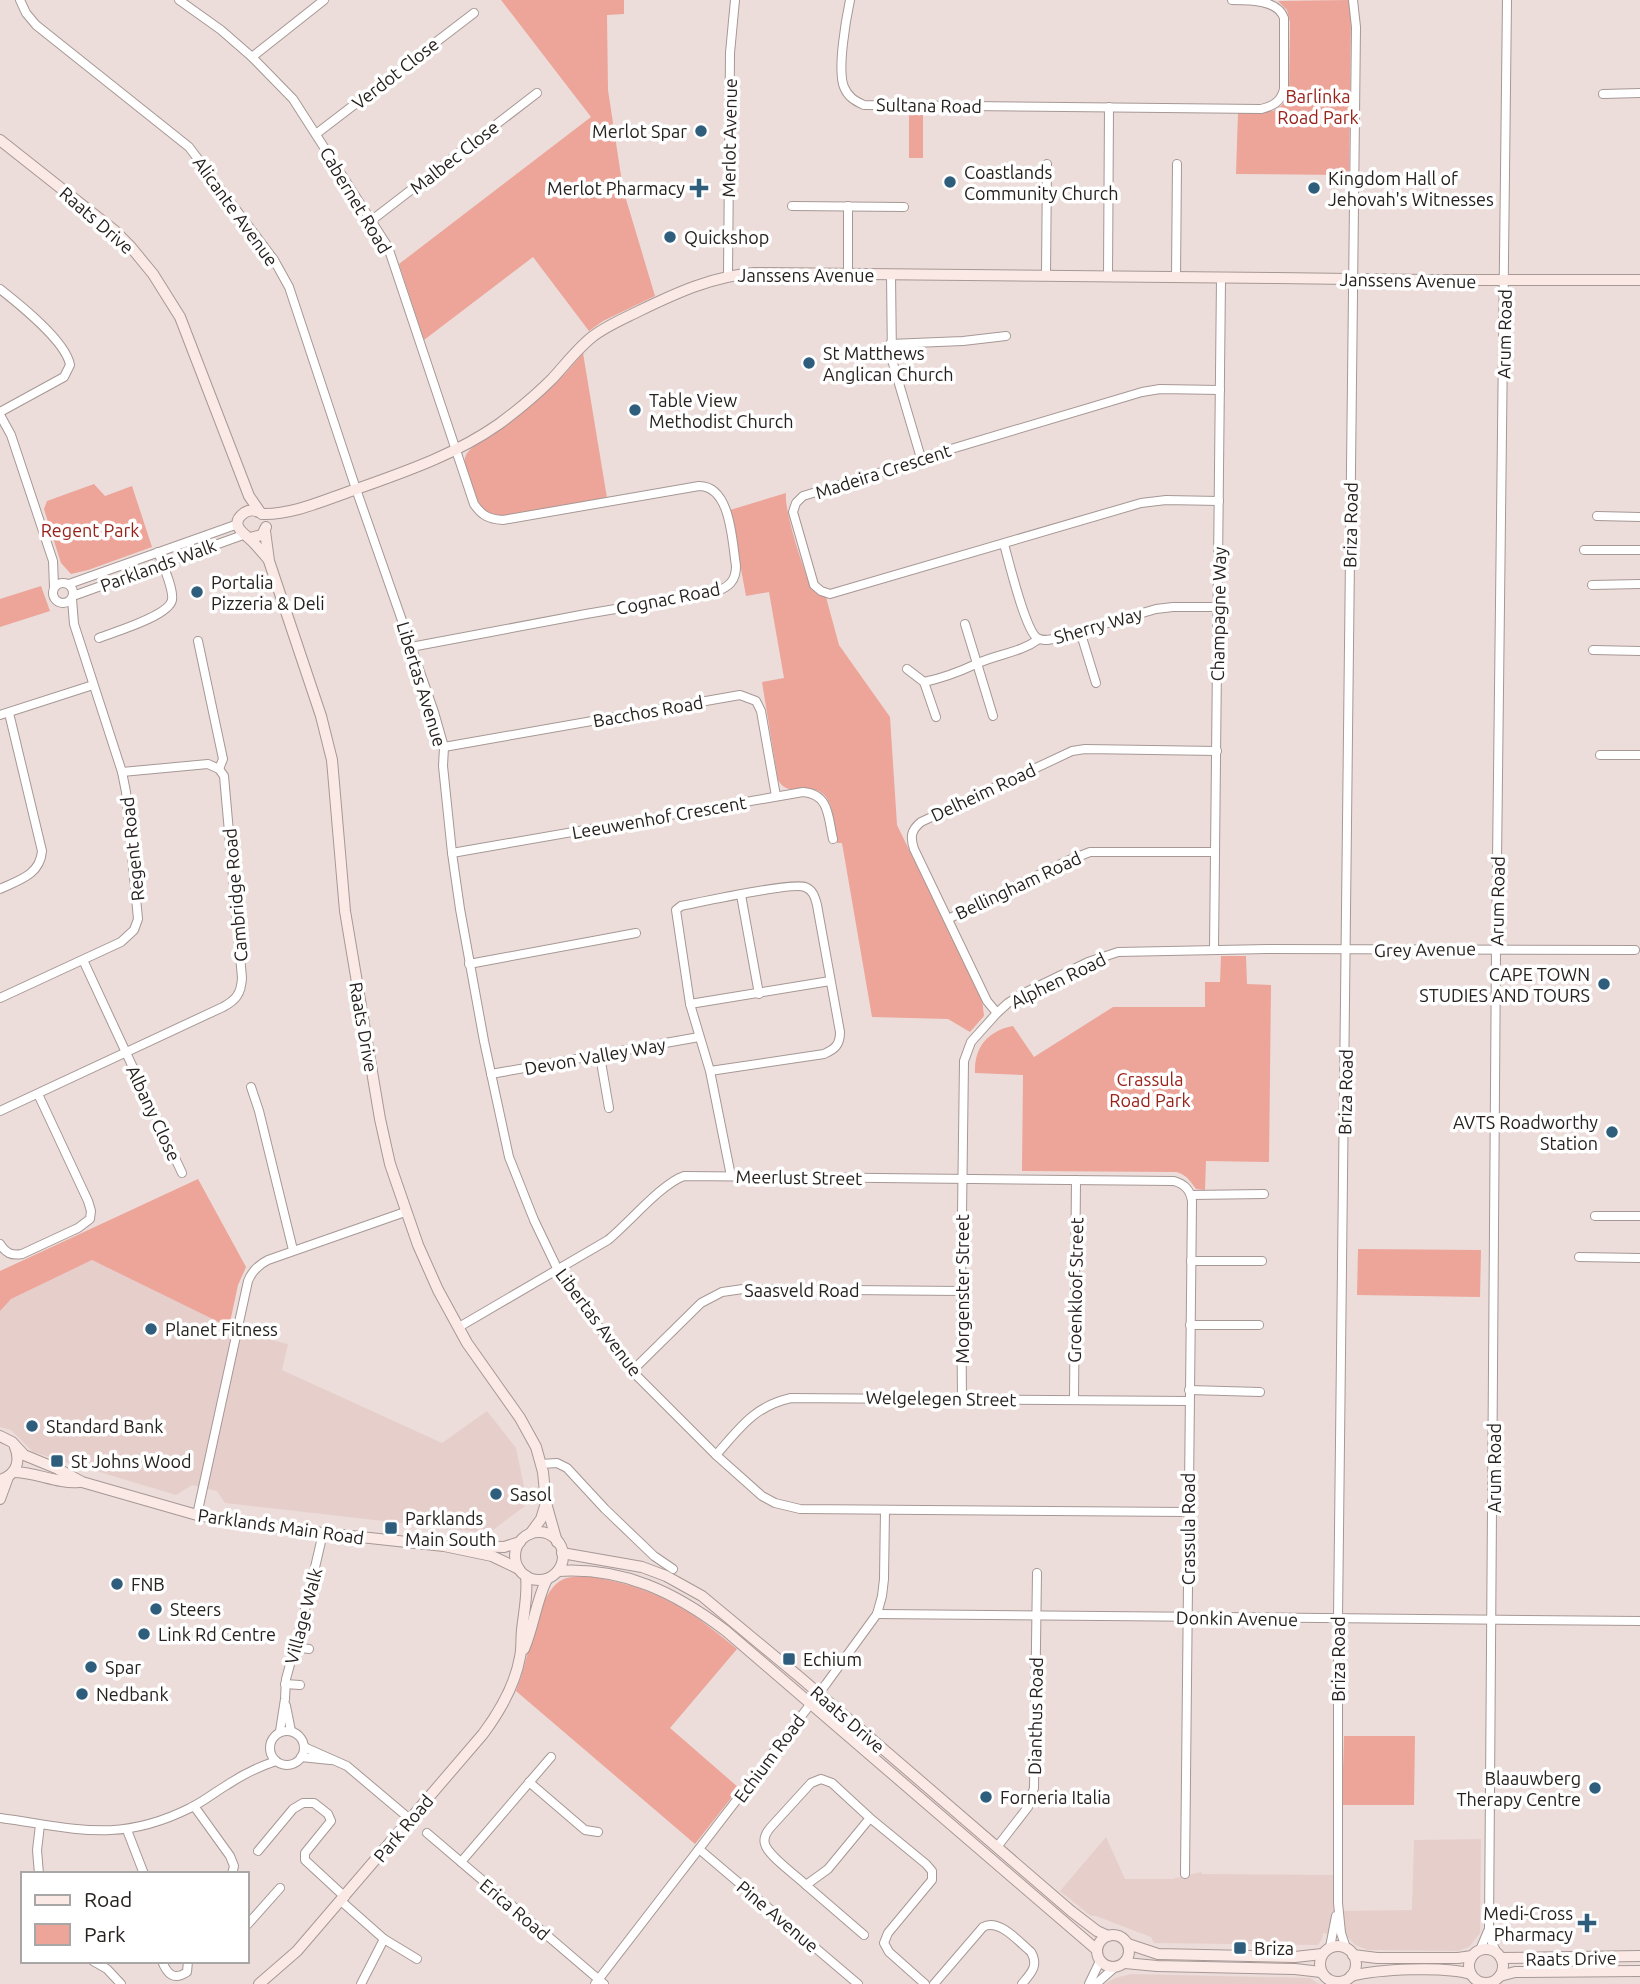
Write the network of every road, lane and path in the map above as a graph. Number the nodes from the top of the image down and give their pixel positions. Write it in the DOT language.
graph roads {
  1 [pos="20,0"];
  2 [pos="179,0"];
  3 [pos="324,0"];
  4 [pos="734,0"];
  5 [pos="850,0"];
  6 [pos="1232,0"];
  7 [pos="1353,0"];
  8 [pos="1507,0"];
  9 [pos="474,13"];
  10 [pos="252,57"];
  11 [pos="537,93"];
  12 [pos="1640,93"];
  13 [pos="1603,94"];
  14 [pos="1109,107"];
  15 [pos="316,134"];
  16 [pos="0,140"];
  17 [pos="1047,164"];
  18 [pos="1177,164"];
  19 [pos="792,206"];
  20 [pos="848,206"];
  21 [pos="904,207"];
  22 [pos="372,220"];
  23 [pos="848,274"];
  24 [pos="891,275"];
  25 [pos="729,276"];
  26 [pos="1046,276"];
  27 [pos="1108,277"];
  28 [pos="1177,278"];
  29 [pos="1221,278"];
  30 [pos="1353,280"];
  31 [pos="1640,280"];
  32 [pos="1504,281"];
  33 [pos="0,289"];
  34 [pos="1006,336"];
  35 [pos="890,344"];
  36 [pos="1220,390"];
  37 [pos="0,413"];
  38 [pos="223,432"];
  39 [pos="455,451"];
  40 [pos="921,458"];
  41 [pos="356,489"];
  42 [pos="1219,501"];
  43 [pos="292,511"];
  44 [pos="261,513"];
  45 [pos="1597,516"];
  46 [pos="1640,517"];
  47 [pos="243,528"];
  48 [pos="265,530"];
  49 [pos="1004,544"];
  50 [pos="1584,550"];
  51 [pos="1640,550"];
  52 [pos="158,552"];
  53 [pos="53,561"];
  54 [pos="269,561"];
  55 [pos="162,564"];
  56 [pos="68,584"];
  57 [pos="1640,584"];
  58 [pos="1592,585"];
  59 [pos="54,587"];
  60 [pos="72,597"];
  61 [pos="58,602"];
  62 [pos="1218,607"];
  63 [pos="965,624"];
  64 [pos="74,625"];
  65 [pos="1080,631"];
  66 [pos="99,638"];
  67 [pos="198,641"];
  68 [pos="1036,641"];
  69 [pos="411,647"];
  70 [pos="1593,650"];
  71 [pos="1640,651"];
  72 [pos="977,663"];
  73 [pos="907,669"];
  74 [pos="924,682"];
  75 [pos="1096,683"];
  76 [pos="93,685"];
  77 [pos="4,714"];
  78 [pos="993,716"];
  79 [pos="936,717"];
  80 [pos="444,747"];
  81 [pos="1217,751"];
  82 [pos="1601,755"];
  83 [pos="1640,755"];
  84 [pos="219,769"];
  85 [pos="122,772"];
  86 [pos="776,796"];
  87 [pos="832,839"];
  88 [pos="1215,852"];
  89 [pos="452,853"];
  90 [pos="0,889"];
  91 [pos="741,895"];
  92 [pos="948,919"];
  93 [pos="636,933"];
  94 [pos="1496,948"];
  95 [pos="1214,950"];
  96 [pos="1346,950"];
  97 [pos="1635,950"];
  98 [pos="83,960"];
  99 [pos="469,964"];
  100 [pos="830,982"];
  101 [pos="759,994"];
  102 [pos="0,998"];
  103 [pos="690,1004"];
  104 [pos="997,1013"];
  105 [pos="699,1037"];
  106 [pos="127,1053"];
  107 [pos="600,1056"];
  108 [pos="710,1071"];
  109 [pos="491,1074"];
  110 [pos="251,1087"];
  111 [pos="38,1094"];
  112 [pos="608,1108"];
  113 [pos="0,1111"];
  114 [pos="182,1173"];
  115 [pos="731,1176"];
  116 [pos="963,1179"];
  117 [pos="1076,1180"];
  118 [pos="1264,1194"];
  119 [pos="1191,1195"];
  120 [pos="405,1212"];
  121 [pos="1595,1216"];
  122 [pos="1640,1216"];
  123 [pos="0,1244"];
  124 [pos="293,1250"];
  125 [pos="1579,1257"];
  126 [pos="1640,1258"];
  127 [pos="1191,1261"];
  128 [pos="1262,1261"];
  129 [pos="557,1268"];
  130 [pos="961,1291"];
  131 [pos="1190,1325"];
  132 [pos="1259,1325"];
  133 [pos="459,1327"];
  134 [pos="632,1371"];
  135 [pos="1189,1390"];
  136 [pos="1260,1391"];
  137 [pos="962,1398"];
  138 [pos="1074,1399"];
  139 [pos="1189,1401"];
  140 [pos="0,1436"];
  141 [pos="15,1447"];
  142 [pos="716,1455"];
  143 [pos="541,1464"];
  144 [pos="7,1476"];
  145 [pos="80,1482"];
  146 [pos="0,1499"];
  147 [pos="546,1503"];
  148 [pos="885,1510"];
  149 [pos="1188,1512"];
  150 [pos="197,1515"];
  151 [pos="323,1533"];
  152 [pos="524,1539"];
  153 [pos="557,1542"];
  154 [pos="444,1546"];
  155 [pos="562,1553"];
  156 [pos="673,1569"];
  157 [pos="558,1571"];
  158 [pos="522,1573"];
  159 [pos="1037,1573"];
  160 [pos="547,1579"];
  161 [pos="877,1614"];
  162 [pos="1037,1615"];
  163 [pos="1189,1618"];
  164 [pos="1338,1619"];
  165 [pos="1493,1619"];
  166 [pos="1640,1621"];
  167 [pos="294,1647"];
  168 [pos="309,1649"];
  169 [pos="521,1655"];
  170 [pos="285,1684"];
  171 [pos="300,1685"];
  172 [pos="818,1693"];
  173 [pos="285,1699"];
  174 [pos="810,1704"];
  175 [pos="280,1731"];
  176 [pos="291,1731"];
  177 [pos="304,1747"];
  178 [pos="270,1751"];
  179 [pos="301,1757"];
  180 [pos="551,1757"];
  181 [pos="333,1760"];
  182 [pos="276,1761"];
  183 [pos="249,1772"];
  184 [pos="529,1782"];
  185 [pos="194,1807"];
  186 [pos="0,1818"];
  187 [pos="870,1818"];
  188 [pos="411,1820"];
  189 [pos="40,1825"];
  190 [pos="127,1830"];
  191 [pos="598,1832"];
  192 [pos="427,1833"];
  193 [pos="997,1847"];
  194 [pos="699,1849"];
  195 [pos="258,1851"];
  196 [pos="461,1862"];
  197 [pos="39,1872"];
  198 [pos="143,1872"];
  199 [pos="232,1872"];
  200 [pos="1185,1874"];
  201 [pos="806,1885"];
  202 [pos="280,1888"];
  203 [pos="343,1899"];
  204 [pos="1338,1903"];
  205 [pos="248,1924"];
  206 [pos="1489,1928"];
  207 [pos="864,1935"];
  208 [pos="1108,1936"];
  209 [pos="384,1940"];
  210 [pos="1128,1944"];
  211 [pos="1326,1951"];
  212 [pos="1350,1951"];
  213 [pos="1476,1953"];
  214 [pos="1098,1955"];
  215 [pos="1499,1956"];
  216 [pos="1640,1956"];
  217 [pos="417,1959"];
  218 [pos="96,1963"];
  219 [pos="163,1963"];
  220 [pos="188,1963"];
  221 [pos="1120,1966"];
  222 [pos="1640,1971"];
  223 [pos="1321,1972"];
  224 [pos="1471,1974"];
  225 [pos="1351,1976"];
  226 [pos="1500,1976"];
  227 [pos="599,1983"];
  228 [pos="121,1984"];
  229 [pos="259,1984"];
  230 [pos="361,1984"];
  231 [pos="858,1984"];
  232 [pos="925,1984"];
  233 [pos="934,1984"];
  234 [pos="1022,1984"];
  235 [pos="1088,1984"];
  236 [pos="1096,1984"];
  1 -- 41 [label="street, Alicante Avenue"];
  2 -- 10 [label="street, Cabernet Road"];
  3 -- 10 [label="street"];
  4 -- 25 [label="street, Merlot Avenue"];
  5 -- 14 [label="street, Sultana Road"];
  6 -- 14 [label="street, Sultana Road"];
  7 -- 30 [label="street, Briza Road"];
  8 -- 32 [label="street, Arum Road"];
  9 -- 15 [label="street, Verdot Close"];
  10 -- 15 [label="street, Cabernet Road"];
  11 -- 22 [label="street, Malbec Close"];
  12 -- 13 [label="street"];
  14 -- 27 [label="street"];
  15 -- 22 [label="street, Cabernet Road"];
  16 -- 38 [label="street, Raats Drive"];
  17 -- 26 [label="street"];
  18 -- 28 [label="street"];
  19 -- 20 [label="street"];
  20 -- 21 [label="street"];
  20 -- 23 [label="street"];
  22 -- 39 [label="street, Cabernet Road"];
  23 -- 24 [label="street, Janssens Avenue"];
  23 -- 25 [label="street, Janssens Avenue"];
  24 -- 26 [label="street, Janssens Avenue"];
  24 -- 35 [label="street"];
  25 -- 39 [label="street, Janssens Avenue"];
  26 -- 27 [label="street, Janssens Avenue"];
  27 -- 28 [label="street, Janssens Avenue"];
  28 -- 29 [label="street, Janssens Avenue"];
  29 -- 30 [label="street, Janssens Avenue"];
  29 -- 36 [label="street, Champagne Way"];
  30 -- 32 [label="street, Janssens Avenue"];
  30 -- 96 [label="street, Briza Road"];
  31 -- 32 [label="street, Janssens Avenue"];
  32 -- 94 [label="street, Arum Road"];
  33 -- 37 [label="street"];
  34 -- 35 [label="street"];
  35 -- 40 [label="street"];
  36 -- 40 [label="street, Madeira Crescent"];
  36 -- 42 [label="street, Champagne Way"];
  37 -- 53 [label="street"];
  38 -- 44 [label="street, Raats Drive"];
  38 -- 47 [label="street, Raats Drive"];
  39 -- 41 [label="street, Janssens Avenue"];
  39 -- 69 [label="street, Cognac Road"];
  40 -- 49 [label="street, Madeira Crescent"];
  41 -- 43 [label="street, Janssens Avenue"];
  41 -- 69 [label="street, Libertas Avenue"];
  42 -- 49 [label="street, Madeira Crescent"];
  42 -- 62 [label="street, Champagne Way"];
  43 -- 44 [label="street, Janssens Avenue"];
  43 -- 48 [label="street, Janssens Avenue"];
  44 -- 47 [label="street"];
  44 -- 48 [label="street"];
  45 -- 46 [label="street"];
  47 -- 48 [label="street"];
  47 -- 52 [label="street, Parklands Walk"];
  47 -- 54 [label="street, Raats Drive"];
  47 -- 55 [label="street, Parklands Walk"];
  48 -- 54 [label="street, Raats Drive"];
  49 -- 68 [label="street, Sherry Way"];
  50 -- 51 [label="street"];
  52 -- 55 [label="street"];
  52 -- 56 [label="street, Parklands Walk"];
  53 -- 56 [label="street"];
  53 -- 59 [label="street"];
  54 -- 120 [label="street, Raats Drive"];
  55 -- 60 [label="street, Parklands Walk"];
  55 -- 66 [label="street"];
  56 -- 59 [label="street"];
  56 -- 60 [label="street"];
  57 -- 58 [label="street"];
  59 -- 61 [label="street"];
  60 -- 61 [label="street"];
  60 -- 64 [label="street, Regent Road"];
  61 -- 64 [label="street, Regent Road"];
  62 -- 65 [label="street, Sherry Way"];
  62 -- 81 [label="street, Champagne Way"];
  63 -- 72 [label="street"];
  64 -- 76 [label="street, Regent Road"];
  65 -- 68 [label="street, Sherry Way"];
  65 -- 75 [label="street"];
  67 -- 84 [label="street, Cambridge Road"];
  68 -- 72 [label="street"];
  69 -- 80 [label="street, Libertas Avenue"];
  70 -- 71 [label="street"];
  72 -- 74 [label="street"];
  72 -- 78 [label="street"];
  73 -- 74 [label="street"];
  74 -- 79 [label="street"];
  76 -- 77 [label="street"];
  76 -- 85 [label="street, Regent Road"];
  77 -- 90 [label="street"];
  80 -- 86 [label="street, Bacchos Road"];
  80 -- 89 [label="street, Libertas Avenue"];
  81 -- 88 [label="street, Champagne Way"];
  81 -- 92 [label="street, Delheim Road"];
  82 -- 83 [label="street"];
  84 -- 85 [label="street"];
  84 -- 106 [label="street, Cambridge Road"];
  85 -- 98 [label="street, Regent Road"];
  86 -- 87 [label="street, Leeuwenhof Crescent"];
  86 -- 89 [label="street, Leeuwenhof Crescent"];
  88 -- 92 [label="street, Bellingham Road"];
  88 -- 95 [label="street, Champagne Way"];
  89 -- 99 [label="street, Libertas Avenue"];
  91 -- 100 [label="street"];
  91 -- 101 [label="street"];
  91 -- 103 [label="street"];
  92 -- 104 [label="street, Delheim Road"];
  93 -- 99 [label="street"];
  94 -- 96 [label="street, Grey Avenue"];
  94 -- 97 [label="street, Grey Avenue"];
  94 -- 165 [label="street, Arum Road"];
  95 -- 96 [label="street, Grey Avenue"];
  95 -- 104 [label="street, Alphen Road"];
  96 -- 164 [label="street, Briza Road"];
  98 -- 102 [label="street, Regent Road"];
  98 -- 106 [label="street, Albany Close"];
  99 -- 109 [label="street, Libertas Avenue"];
  100 -- 101 [label="street"];
  100 -- 108 [label="street"];
  101 -- 103 [label="street"];
  103 -- 105 [label="street"];
  104 -- 116 [label="street, Alphen Road"];
  105 -- 107 [label="street, Devon Valley Way"];
  105 -- 108 [label="street"];
  106 -- 111 [label="street, Cambridge Road"];
  106 -- 114 [label="street, Albany Close"];
  107 -- 109 [label="street, Devon Valley Way"];
  107 -- 112 [label="street"];
  108 -- 115 [label="street"];
  109 -- 129 [label="street, Libertas Avenue"];
  110 -- 124 [label="street"];
  111 -- 113 [label="street, Cambridge Road"];
  111 -- 123 [label="street"];
  115 -- 116 [label="street, Meerlust Street"];
  115 -- 129 [label="street, Meerlust Street"];
  116 -- 117 [label="street, Meerlust Street"];
  116 -- 130 [label="street, Morgenster Street"];
  117 -- 119 [label="street, Meerlust Street"];
  117 -- 138 [label="street, Groenkloof Street"];
  118 -- 119 [label="street"];
  119 -- 127 [label="street, Crassula Road"];
  120 -- 124 [label="street"];
  120 -- 133 [label="street, Raats Drive"];
  121 -- 122 [label="street"];
  124 -- 150 [label="street"];
  125 -- 126 [label="street"];
  127 -- 128 [label="street"];
  127 -- 131 [label="street, Crassula Road"];
  129 -- 133 [label="street, Meerlust Street"];
  129 -- 134 [label="street, Libertas Avenue"];
  130 -- 134 [label="street, Saasveld Road"];
  130 -- 137 [label="street, Morgenster Street"];
  131 -- 132 [label="street"];
  131 -- 135 [label="street, Crassula Road"];
  133 -- 143 [label="street, Raats Drive"];
  134 -- 142 [label="street, Libertas Avenue"];
  135 -- 136 [label="street"];
  135 -- 139 [label="street, Crassula Road"];
  137 -- 138 [label="street, Welgelegen Street"];
  137 -- 142 [label="street, Welgelegen Street"];
  138 -- 139 [label="street, Welgelegen Street"];
  139 -- 149 [label="street, Crassula Road"];
  140 -- 141 [label="street, Parklands Main Road"];
  141 -- 144 [label="street"];
  141 -- 145 [label="street, Parklands Main Road"];
  142 -- 148 [label="street, Libertas Avenue"];
  143 -- 147 [label="street, Raats Drive"];
  143 -- 156 [label="street"];
  144 -- 145 [label="street, Parklands Main Road"];
  144 -- 146 [label="street"];
  145 -- 150 [label="street, Parklands Main Road"];
  147 -- 152 [label="street"];
  147 -- 153 [label="street, Raats Drive"];
  148 -- 149 [label="street, Libertas Avenue"];
  148 -- 161 [label="street, Echium Road"];
  149 -- 163 [label="street, Crassula Road"];
  150 -- 151 [label="street, Parklands Main Road"];
  151 -- 154 [label="street, Parklands Main Road"];
  151 -- 167 [label="street, Village Walk"];
  152 -- 153 [label="street"];
  152 -- 154 [label="street, Parklands Main Road"];
  152 -- 158 [label="street"];
  153 -- 155 [label="street"];
  154 -- 158 [label="street, Parklands Main Road"];
  155 -- 157 [label="street"];
  155 -- 172 [label="street, Raats Drive"];
  157 -- 160 [label="street"];
  157 -- 174 [label="street, Raats Drive"];
  158 -- 160 [label="street"];
  158 -- 169 [label="street, Park Road"];
  159 -- 162 [label="street, Dianthus Road"];
  160 -- 169 [label="street, Park Road"];
  161 -- 162 [label="street, Donkin Avenue"];
  161 -- 172 [label="street, Echium Road"];
  162 -- 163 [label="street, Donkin Avenue"];
  162 -- 193 [label="street, Dianthus Road"];
  163 -- 164 [label="street, Donkin Avenue"];
  163 -- 200 [label="street, Crassula Road"];
  164 -- 165 [label="street, Donkin Avenue"];
  164 -- 204 [label="street, Briza Road"];
  165 -- 166 [label="street, Donkin Avenue"];
  165 -- 206 [label="street, Arum Road"];
  167 -- 168 [label="street"];
  167 -- 170 [label="street, Village Walk"];
  169 -- 188 [label="street, Park Road"];
  170 -- 171 [label="street"];
  170 -- 173 [label="street, Village Walk"];
  172 -- 174 [label="street, Echium Road"];
  172 -- 193 [label="street, Raats Drive"];
  173 -- 175 [label="street, Village Walk"];
  173 -- 176 [label="street, Village Walk"];
  174 -- 194 [label="street, Echium Road"];
  174 -- 214 [label="street, Raats Drive"];
  175 -- 176 [label="street"];
  175 -- 178 [label="street"];
  176 -- 177 [label="street"];
  177 -- 179 [label="street"];
  177 -- 181 [label="street"];
  178 -- 182 [label="street"];
  178 -- 183 [label="street"];
  179 -- 181 [label="street"];
  179 -- 182 [label="street"];
  180 -- 184 [label="street"];
  181 -- 188 [label="street"];
  182 -- 183 [label="street"];
  183 -- 185 [label="street"];
  184 -- 191 [label="street"];
  184 -- 196 [label="street"];
  185 -- 190 [label="street"];
  185 -- 199 [label="street"];
  186 -- 189 [label="street"];
  187 -- 201 [label="street"];
  187 -- 201 [label="street"];
  187 -- 232 [label="street"];
  188 -- 203 [label="street, Park Road"];
  189 -- 190 [label="street"];
  189 -- 197 [label="street"];
  190 -- 198 [label="street"];
  192 -- 196 [label="street, Erica Road"];
  193 -- 208 [label="street, Raats Drive"];
  194 -- 227 [label="street, Echium Road"];
  194 -- 231 [label="street, Pine Avenue"];
  195 -- 203 [label="street"];
  196 -- 227 [label="street, Erica Road"];
  201 -- 207 [label="street"];
  202 -- 205 [label="street"];
  203 -- 209 [label="street"];
  203 -- 229 [label="street, Park Road"];
  204 -- 211 [label="street, Briza Road"];
  204 -- 212 [label="street, Briza Road"];
  206 -- 213 [label="street, Arum Road"];
  206 -- 215 [label="street, Arum Road"];
  208 -- 210 [label="street"];
  208 -- 214 [label="street"];
  209 -- 217 [label="street"];
  209 -- 230 [label="street"];
  210 -- 211 [label="street"];
  210 -- 221 [label="street"];
  211 -- 212 [label="street"];
  211 -- 223 [label="street"];
  212 -- 213 [label="street"];
  212 -- 225 [label="street"];
  213 -- 215 [label="street"];
  213 -- 224 [label="street"];
  214 -- 221 [label="street"];
  214 -- 235 [label="street"];
  215 -- 216 [label="street, Raats Drive"];
  215 -- 226 [label="street"];
  218 -- 228 [label="street"];
  219 -- 220 [label="street"];
  221 -- 223 [label="street"];
  221 -- 236 [label="street"];
  222 -- 226 [label="street, Raats Drive"];
  223 -- 225 [label="street"];
  224 -- 225 [label="street"];
  224 -- 226 [label="street"];
  233 -- 234 [label="street"];
}
